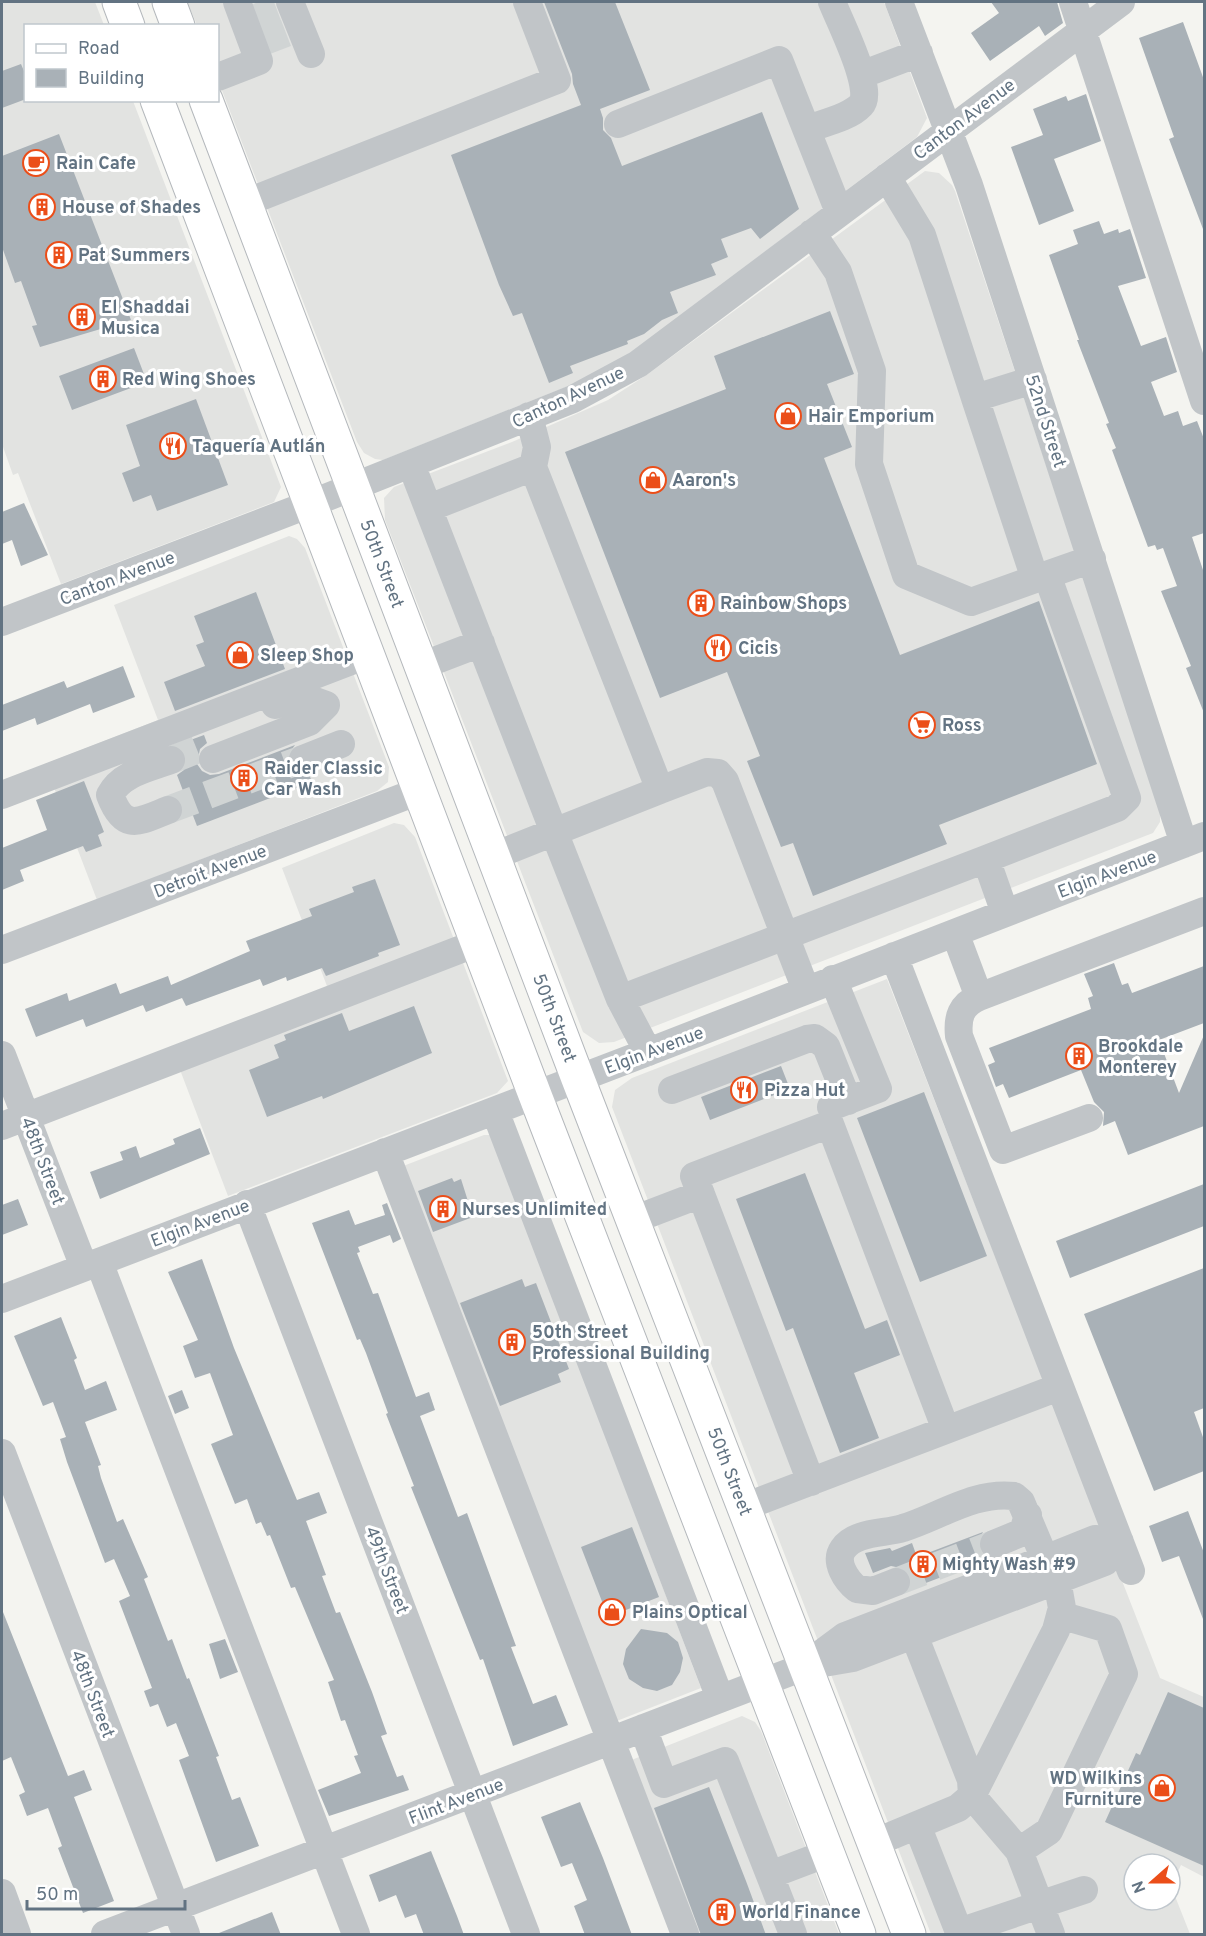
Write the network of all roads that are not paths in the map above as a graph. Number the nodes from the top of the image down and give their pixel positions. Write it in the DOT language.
graph roads {
  1 [pos="119,2"];
  2 [pos="169,2"];
  3 [pos="527,2"];
  4 [pos="832,2"];
  5 [pos="899,2"];
  6 [pos="1073,2"];
  7 [pos="1121,2"];
  8 [pos="127,24"];
  9 [pos="177,24"];
  10 [pos="274,24"];
  11 [pos="1084,29"];
  12 [pos="919,53"];
  13 [pos="861,75"];
  14 [pos="219,77"];
  15 [pos="158,102"];
  16 [pos="207,102"];
  17 [pos="618,124"];
  18 [pos="807,129"];
  19 [pos="949,130"];
  20 [pos="887,177"];
  21 [pos="245,203"];
  22 [pos="840,212"];
  23 [pos="812,233"];
  24 [pos="1033,380"];
  25 [pos="975,398"];
  26 [pos="1204,401"];
  27 [pos="530,416"];
  28 [pos="411,464"];
  29 [pos="534,467"];
  30 [pos="353,487"];
  31 [pos="310,504"];
  32 [pos="429,508"];
  33 [pos="1092,559"];
  34 [pos="1041,577"];
  35 [pos="2,622"];
  36 [pos="481,643"];
  37 [pos="367,655"];
  38 [pos="421,666"];
  39 [pos="326,705"];
  40 [pos="341,744"];
  41 [pos="208,746"];
  42 [pos="303,759"];
  43 [pos="172,760"];
  44 [pos="660,790"];
  45 [pos="419,791"];
  46 [pos="2,795"];
  47 [pos="168,810"];
  48 [pos="554,832"];
  49 [pos="1194,840"];
  50 [pos="494,856"];
  51 [pos="986,859"];
  52 [pos="1204,911"];
  53 [pos="1005,913"];
  54 [pos="955,933"];
  55 [pos="784,935"];
  56 [pos="477,943"];
  57 [pos="2,950"];
  58 [pos="894,956"];
  59 [pos="833,980"];
  60 [pos="806,990"];
  61 [pos="979,997"];
  62 [pos="620,999"];
  63 [pos="648,1052"];
  64 [pos="2,1055"];
  65 [pos="578,1079"];
  66 [pos="672,1090"];
  67 [pos="536,1095"];
  68 [pos="848,1101"];
  69 [pos="495,1110"];
  70 [pos="1089,1118"];
  71 [pos="14,1122"];
  72 [pos="830,1124"];
  73 [pos="385,1152"];
  74 [pos="701,1194"];
  75 [pos="247,1204"];
  76 [pos="633,1220"];
  77 [pos="91,1264"];
  78 [pos="2,1299"];
  79 [pos="1059,1387"];
  80 [pos="946,1430"];
  81 [pos="2,1453"];
  82 [pos="811,1482"];
  83 [pos="744,1507"];
  84 [pos="1028,1515"];
  85 [pos="1120,1542"];
  86 [pos="994,1544"];
  87 [pos="1051,1569"];
  88 [pos="1131,1571"];
  89 [pos="896,1582"];
  90 [pos="1060,1615"];
  91 [pos="914,1635"];
  92 [pos="806,1666"];
  93 [pos="763,1682"];
  94 [pos="720,1698"];
  95 [pos="643,1728"];
  96 [pos="611,1741"];
  97 [pos="472,1794"];
  98 [pos="972,1796"];
  99 [pos="917,1825"];
  100 [pos="874,1843"];
  101 [pos="324,1851"];
  102 [pos="1019,1851"];
  103 [pos="828,1853"];
  104 [pos="770,1875"];
  105 [pos="1084,1890"];
  106 [pos="2,1893"];
  107 [pos="1041,1906"];
  108 [pos="176,1908"];
  109 [pos="18,1935"];
  110 [pos="105,1935"];
  111 [pos="186,1935"];
  112 [pos="356,1935"];
  113 [pos="526,1935"];
  114 [pos="685,1935"];
  115 [pos="793,1935"];
  116 [pos="859,1935"];
  117 [pos="909,1935"];
  118 [pos="1051,1935"];
  1 -- 8 [label="main road"];
  2 -- 9 [label="main road"];
  3 -- 21 [label="street"];
  4 -- 13 [label="street"];
  5 -- 12 [label="street, 52nd Street"];
  6 -- 11 [label="street"];
  7 -- 11 [label="street, Canton Avenue"];
  10 -- 14 [label="street"];
  11 -- 19 [label="street, Canton Avenue"];
  11 -- 26 [label="street"];
  12 -- 13 [label="street"];
  12 -- 19 [label="street, 52nd Street"];
  13 -- 18 [label="street"];
  15 -- 31 [label="main road"];
  16 -- 21 [label="main road, 50th Street"];
  17 -- 18 [label="street"];
  18 -- 22 [label="street"];
  19 -- 20 [label="street, Canton Avenue"];
  19 -- 24 [label="street, 52nd Street"];
  20 -- 22 [label="street, Canton Avenue"];
  20 -- 25 [label="street"];
  21 -- 30 [label="main road, 50th Street"];
  22 -- 23 [label="street, Canton Avenue"];
  23 -- 27 [label="street, Canton Avenue"];
  23 -- 34 [label="street"];
  24 -- 25 [label="street"];
  24 -- 33 [label="street, 52nd Street"];
  25 -- 34 [label="street"];
  27 -- 28 [label="street, Canton Avenue"];
  27 -- 29 [label="street"];
  28 -- 30 [label="street, Canton Avenue"];
  28 -- 32 [label="street"];
  29 -- 32 [label="street"];
  29 -- 44 [label="street"];
  30 -- 31 [label="street, Canton Avenue"];
  30 -- 38 [label="main road, 50th Street"];
  31 -- 35 [label="street, Canton Avenue"];
  31 -- 37 [label="main road"];
  32 -- 36 [label="street"];
  33 -- 34 [label="street"];
  33 -- 49 [label="street, 52nd Street"];
  34 -- 51 [label="street"];
  36 -- 38 [label="street"];
  36 -- 48 [label="street"];
  37 -- 45 [label="main road"];
  37 -- 46 [label="street"];
  38 -- 50 [label="main road, 50th Street"];
  39 -- 41 [label="street"];
  40 -- 42 [label="street"];
  43 -- 47 [label="street"];
  44 -- 48 [label="street"];
  44 -- 55 [label="street"];
  45 -- 56 [label="main road"];
  45 -- 57 [label="street, Detroit Avenue"];
  48 -- 50 [label="street"];
  48 -- 62 [label="street"];
  49 -- 53 [label="street, Elgin Avenue"];
  50 -- 65 [label="main road, 50th Street"];
  51 -- 53 [label="street"];
  51 -- 55 [label="street"];
  52 -- 61 [label="street"];
  53 -- 54 [label="street, Elgin Avenue"];
  54 -- 58 [label="street, Elgin Avenue"];
  54 -- 61 [label="street"];
  55 -- 60 [label="street"];
  55 -- 62 [label="street"];
  56 -- 67 [label="main road"];
  56 -- 71 [label="street"];
  58 -- 59 [label="street, Elgin Avenue"];
  58 -- 79 [label="street"];
  59 -- 60 [label="street, Elgin Avenue"];
  59 -- 68 [label="street"];
  60 -- 63 [label="street, Elgin Avenue"];
  61 -- 70 [label="street"];
  62 -- 63 [label="street"];
  63 -- 65 [label="street, Elgin Avenue"];
  64 -- 71 [label="street, 48th Street"];
  65 -- 67 [label="street, Elgin Avenue"];
  65 -- 76 [label="main road, 50th Street"];
  66 -- 68 [label="street"];
  67 -- 69 [label="street, Elgin Avenue"];
  67 -- 93 [label="main road"];
  68 -- 72 [label="street"];
  69 -- 73 [label="street, Elgin Avenue"];
  69 -- 94 [label="street"];
  71 -- 77 [label="street, 48th Street"];
  72 -- 74 [label="street"];
  72 -- 80 [label="street"];
  73 -- 75 [label="street, Elgin Avenue"];
  73 -- 96 [label="street"];
  74 -- 76 [label="street"];
  74 -- 82 [label="street"];
  75 -- 77 [label="street, Elgin Avenue"];
  75 -- 97 [label="street, 49th Street"];
  76 -- 83 [label="main road, 50th Street"];
  77 -- 78 [label="street, Elgin Avenue"];
  77 -- 101 [label="street, 48th Street"];
  79 -- 80 [label="street"];
  79 -- 85 [label="street"];
  80 -- 82 [label="street"];
  81 -- 108 [label="street, 48th Street"];
  82 -- 83 [label="street"];
  83 -- 92 [label="main road, 50th Street"];
  84 -- 86 [label="street"];
  84 -- 87 [label="street"];
  84 -- 89 [label="street"];
  85 -- 87 [label="street"];
  85 -- 88 [label="street"];
  87 -- 90 [label="street"];
  87 -- 91 [label="street"];
  87 -- 92 [label="street"];
  90 -- 98 [label="street"];
  90 -- 102 [label="street"];
  91 -- 92 [label="street"];
  91 -- 98 [label="street"];
  92 -- 93 [label="street, Flint Avenue"];
  92 -- 100 [label="main road, 50th Street"];
  93 -- 94 [label="street, Flint Avenue"];
  93 -- 103 [label="main road"];
  94 -- 95 [label="street, Flint Avenue"];
  95 -- 96 [label="street, Flint Avenue"];
  95 -- 104 [label="street"];
  96 -- 97 [label="street, Flint Avenue"];
  96 -- 114 [label="street"];
  97 -- 101 [label="street, Flint Avenue"];
  97 -- 113 [label="street, 49th Street"];
  98 -- 99 [label="street"];
  98 -- 102 [label="street"];
  99 -- 100 [label="street"];
  99 -- 107 [label="street"];
  100 -- 117 [label="main road, 50th Street"];
  101 -- 108 [label="street, Flint Avenue"];
  101 -- 112 [label="street, 48th Street"];
  102 -- 107 [label="street"];
  103 -- 104 [label="street"];
  103 -- 116 [label="main road"];
  104 -- 115 [label="street"];
  105 -- 107 [label="street"];
  106 -- 109 [label="street"];
  107 -- 118 [label="street"];
  108 -- 110 [label="street, Flint Avenue"];
  108 -- 111 [label="street, 48th Street"];
}
